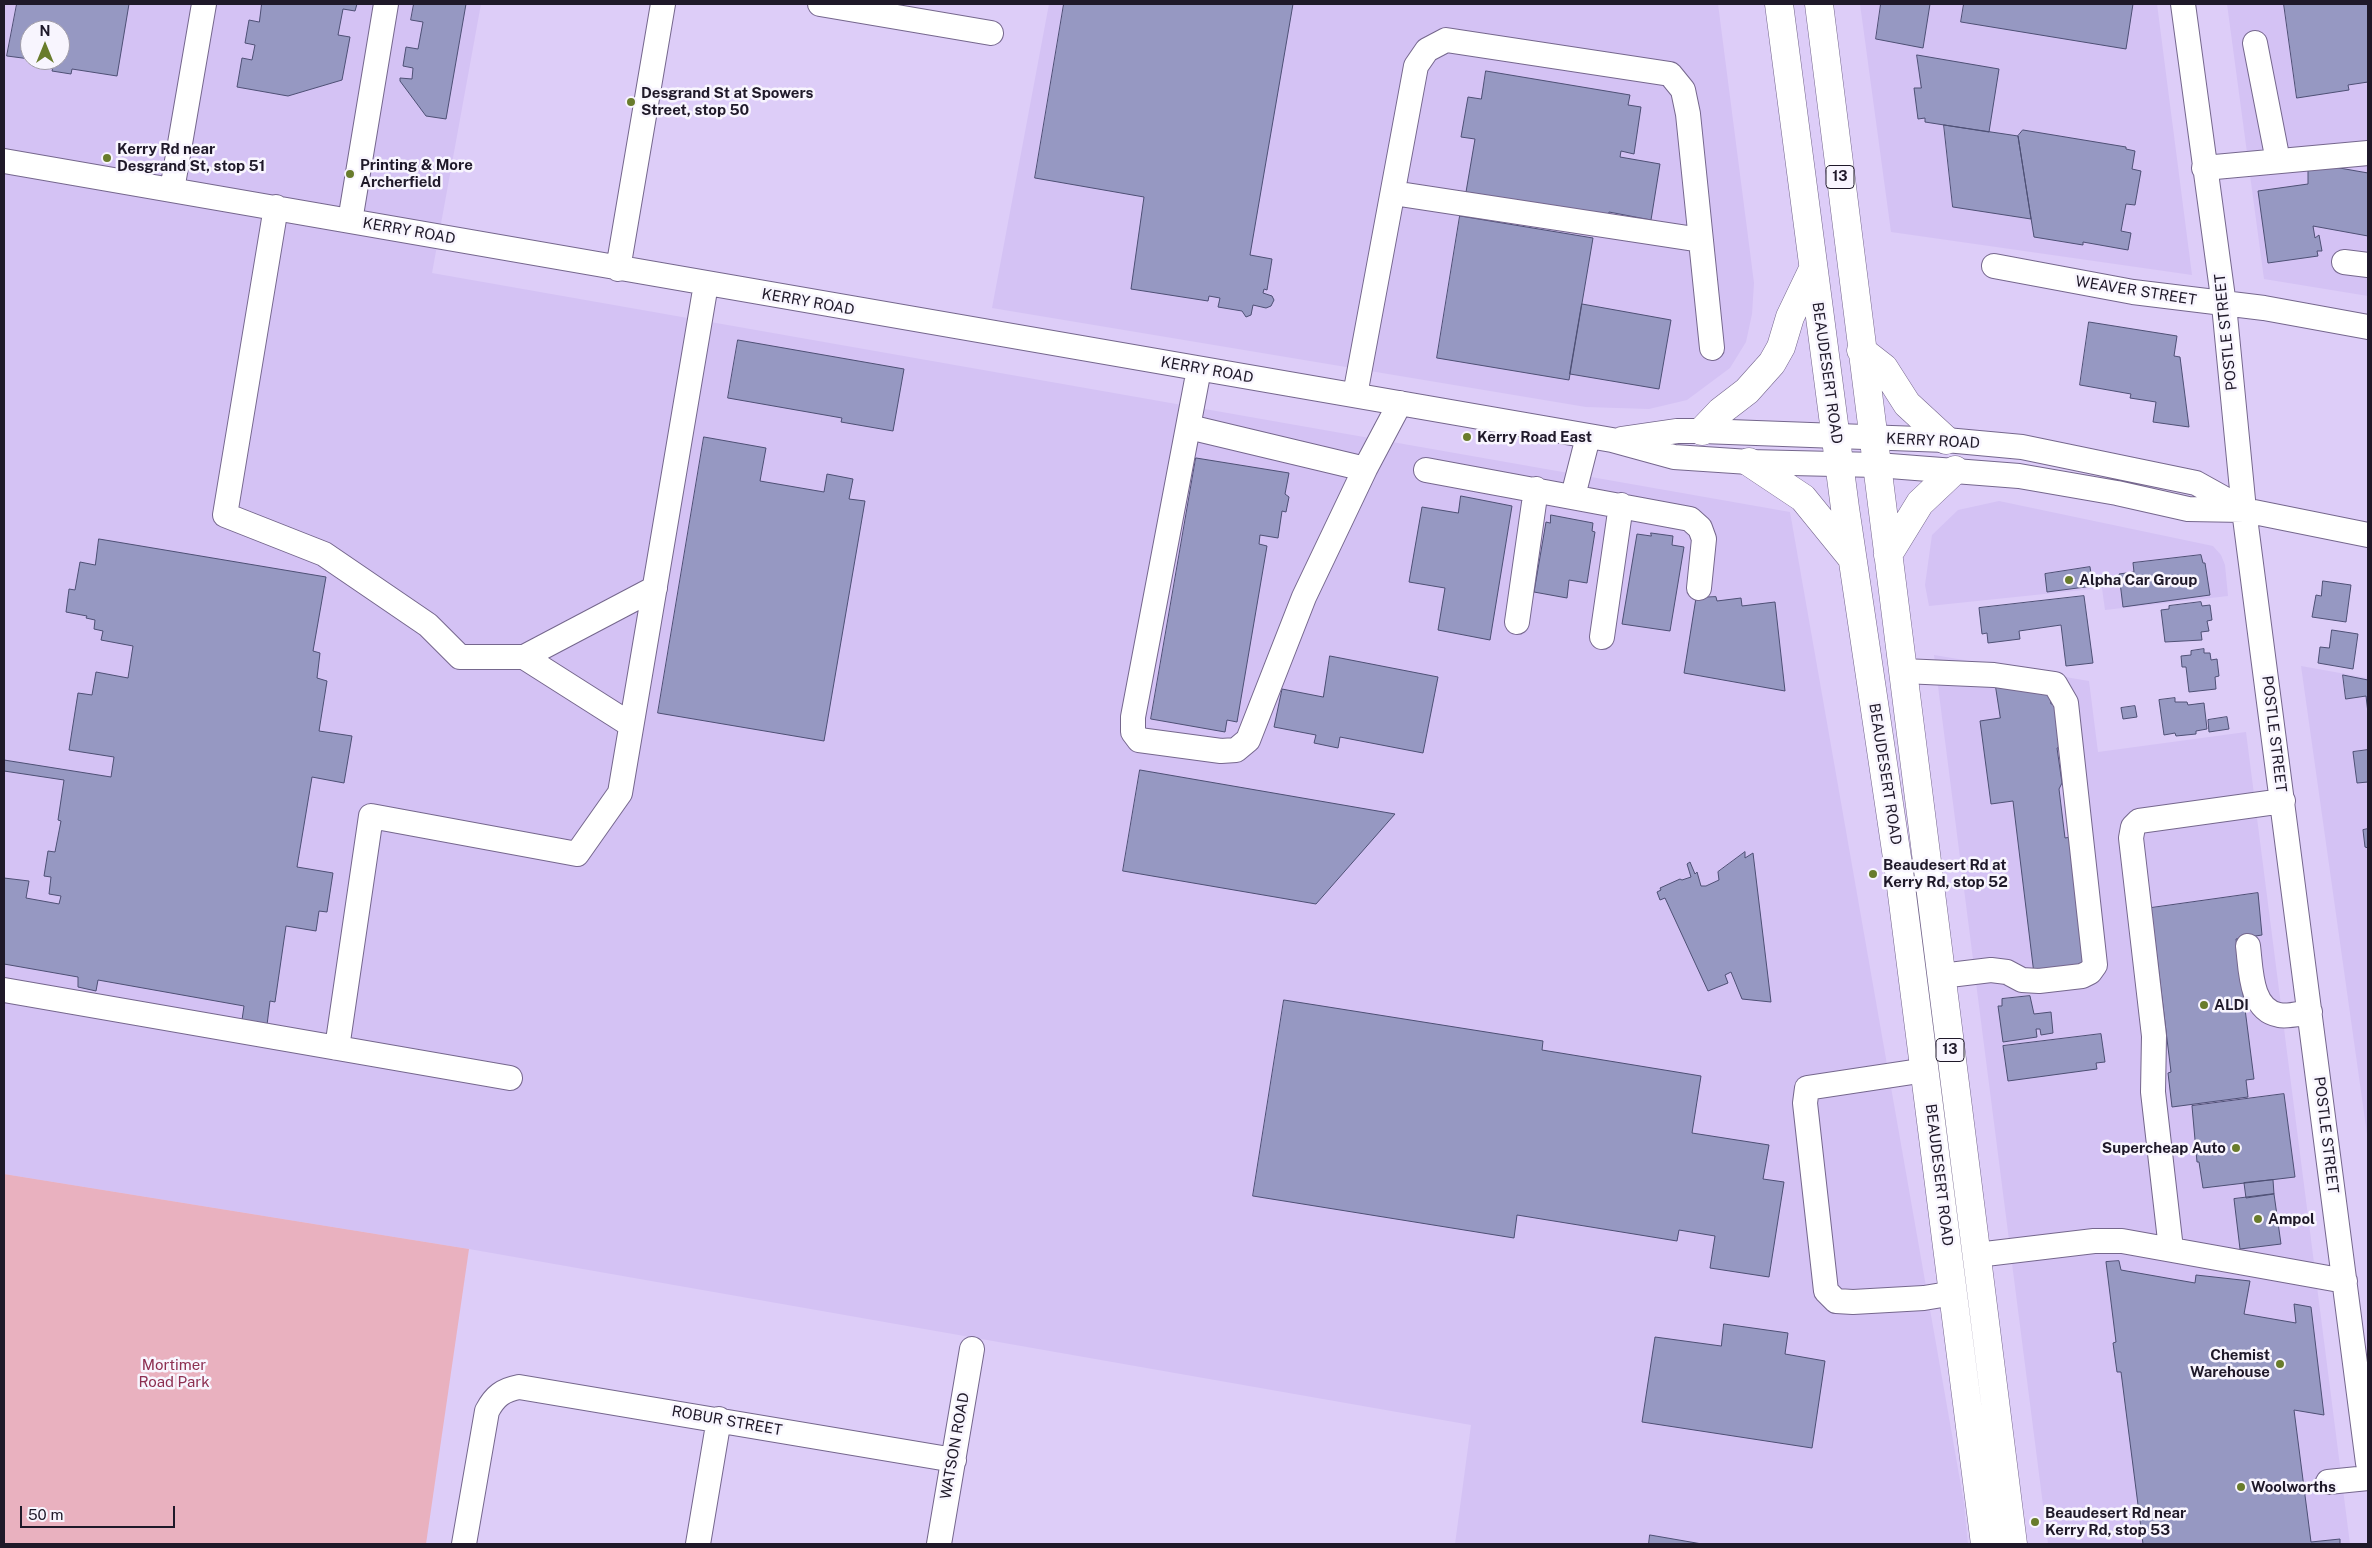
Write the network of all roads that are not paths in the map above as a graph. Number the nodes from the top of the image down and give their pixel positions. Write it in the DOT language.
graph roads {
  1 [pos="204,4"];
  2 [pos="386,4"];
  3 [pos="663,4"];
  4 [pos="820,4"];
  5 [pos="1779,4"];
  6 [pos="1819,4"];
  7 [pos="2183,4"];
  8 [pos="991,33"];
  9 [pos="2255,43"];
  10 [pos="2368,153"];
  11 [pos="4,161"];
  12 [pos="2278,162"];
  13 [pos="2204,168"];
  14 [pos="172,190"];
  15 [pos="1393,193"];
  16 [pos="276,207"];
  17 [pos="350,221"];
  18 [pos="1701,240"];
  19 [pos="2344,262"];
  20 [pos="2368,265"];
  21 [pos="1994,266"];
  22 [pos="1813,268"];
  23 [pos="618,269"];
  24 [pos="706,284"];
  25 [pos="2224,305"];
  26 [pos="2368,326"];
  27 [pos="1712,348"];
  28 [pos="1861,350"];
  29 [pos="1199,369"];
  30 [pos="1355,395"];
  31 [pos="1400,403"];
  32 [pos="1189,427"];
  33 [pos="1702,431"];
  34 [pos="1837,436"];
  35 [pos="1588,437"];
  36 [pos="1873,438"];
  37 [pos="1612,440"];
  38 [pos="1946,440"];
  39 [pos="1749,462"];
  40 [pos="1840,465"];
  41 [pos="1877,466"];
  42 [pos="1365,469"];
  43 [pos="1426,470"];
  44 [pos="1955,470"];
  45 [pos="1536,489"];
  46 [pos="1573,496"];
  47 [pos="1621,505"];
  48 [pos="2244,510"];
  49 [pos="2368,535"];
  50 [pos="1888,555"];
  51 [pos="1852,558"];
  52 [pos="655,588"];
  53 [pos="1699,588"];
  54 [pos="1517,622"];
  55 [pos="1602,637"];
  56 [pos="524,656"];
  57 [pos="1902,671"];
  58 [pos="632,725"];
  59 [pos="2283,801"];
  60 [pos="2248,946"];
  61 [pos="1941,976"];
  62 [pos="4,990"];
  63 [pos="2310,1012"];
  64 [pos="337,1048"];
  65 [pos="1926,1070"];
  66 [pos="510,1078"];
  67 [pos="2171,1249"];
  68 [pos="1977,1255"];
  69 [pos="2345,1281"];
  70 [pos="1954,1293"];
  71 [pos="972,1349"];
  72 [pos="719,1420"];
  73 [pos="954,1460"];
  74 [pos="2368,1463"];
  75 [pos="2368,1478"];
  76 [pos="2328,1482"];
  77 [pos="464,1544"];
  78 [pos="698,1544"];
  79 [pos="938,1544"];
  80 [pos="1985,1544"];
  81 [pos="2013,1544"];
  1 -- 14 [label="street"];
  2 -- 17 [label="street"];
  3 -- 23 [label="street"];
  4 -- 8 [label="street"];
  5 -- 22 [label="highway, BEAUDESERT ROAD / 13"];
  6 -- 28 [label="highway, BEAUDESERT ROAD / 13"];
  7 -- 13 [label="street, POSTLE STREET"];
  9 -- 12 [label="street"];
  10 -- 12 [label="street"];
  11 -- 14 [label="street, KERRY ROAD"];
  12 -- 13 [label="street"];
  13 -- 25 [label="street, POSTLE STREET"];
  14 -- 16 [label="street, KERRY ROAD"];
  15 -- 18 [label="street"];
  15 -- 18 [label="street"];
  15 -- 30 [label="street"];
  16 -- 17 [label="street, KERRY ROAD"];
  16 -- 56 [label="street"];
  17 -- 23 [label="street, KERRY ROAD"];
  18 -- 27 [label="street"];
  19 -- 20 [label="street"];
  21 -- 25 [label="street, WEAVER STREET"];
  22 -- 33 [label="highway"];
  22 -- 34 [label="highway, BEAUDESERT ROAD / 13"];
  23 -- 24 [label="street, KERRY ROAD"];
  24 -- 29 [label="street, KERRY ROAD"];
  24 -- 52 [label="street"];
  25 -- 26 [label="street, WEAVER STREET"];
  25 -- 48 [label="street, POSTLE STREET"];
  28 -- 36 [label="highway, BEAUDESERT ROAD / 13"];
  28 -- 38 [label="highway"];
  29 -- 30 [label="street, KERRY ROAD"];
  29 -- 32 [label="street"];
  30 -- 31 [label="street, KERRY ROAD"];
  31 -- 35 [label="street, KERRY ROAD"];
  31 -- 42 [label="street"];
  32 -- 42 [label="street"];
  32 -- 42 [label="street"];
  33 -- 34 [label="street, KERRY ROAD"];
  33 -- 37 [label="street, KERRY ROAD"];
  34 -- 36 [label="street, KERRY ROAD"];
  34 -- 40 [label="highway, BEAUDESERT ROAD / 13"];
  35 -- 37 [label="street, KERRY ROAD"];
  35 -- 46 [label="street"];
  36 -- 38 [label="street, KERRY ROAD"];
  36 -- 41 [label="highway, BEAUDESERT ROAD / 13"];
  37 -- 39 [label="street, KERRY ROAD"];
  38 -- 48 [label="street, KERRY ROAD"];
  39 -- 40 [label="street, KERRY ROAD"];
  39 -- 51 [label="highway"];
  40 -- 41 [label="street, KERRY ROAD"];
  40 -- 51 [label="highway, BEAUDESERT ROAD / 13"];
  41 -- 44 [label="street, KERRY ROAD"];
  41 -- 50 [label="highway, BEAUDESERT ROAD / 13"];
  43 -- 45 [label="street"];
  44 -- 48 [label="street, KERRY ROAD"];
  44 -- 50 [label="highway"];
  45 -- 46 [label="street"];
  45 -- 54 [label="street"];
  46 -- 47 [label="street"];
  47 -- 53 [label="street"];
  47 -- 55 [label="street"];
  48 -- 49 [label="street, KERRY ROAD"];
  48 -- 59 [label="street, POSTLE STREET"];
  50 -- 57 [label="highway, BEAUDESERT ROAD / 13"];
  51 -- 65 [label="highway, BEAUDESERT ROAD / 13"];
  52 -- 56 [label="street"];
  52 -- 58 [label="street"];
  56 -- 58 [label="street"];
  57 -- 61 [label="highway, BEAUDESERT ROAD / 13"];
  57 -- 61 [label="street"];
  58 -- 64 [label="street"];
  59 -- 63 [label="street, POSTLE STREET"];
  59 -- 67 [label="street"];
  60 -- 63 [label="street"];
  61 -- 68 [label="highway, BEAUDESERT ROAD / 13"];
  62 -- 64 [label="street"];
  63 -- 69 [label="street, POSTLE STREET"];
  64 -- 66 [label="street"];
  65 -- 70 [label="highway, BEAUDESERT ROAD / 13"];
  65 -- 70 [label="street"];
  67 -- 68 [label="street"];
  67 -- 69 [label="street"];
  68 -- 81 [label="highway, BEAUDESERT ROAD / 13"];
  69 -- 74 [label="street, POSTLE STREET"];
  70 -- 80 [label="highway, BEAUDESERT ROAD / 13"];
  71 -- 73 [label="street, WATSON ROAD"];
  72 -- 73 [label="street, ROBUR STREET"];
  72 -- 77 [label="street, ROBUR STREET"];
  72 -- 78 [label="street"];
  73 -- 79 [label="street, WATSON ROAD"];
  75 -- 76 [label="street"];
}
